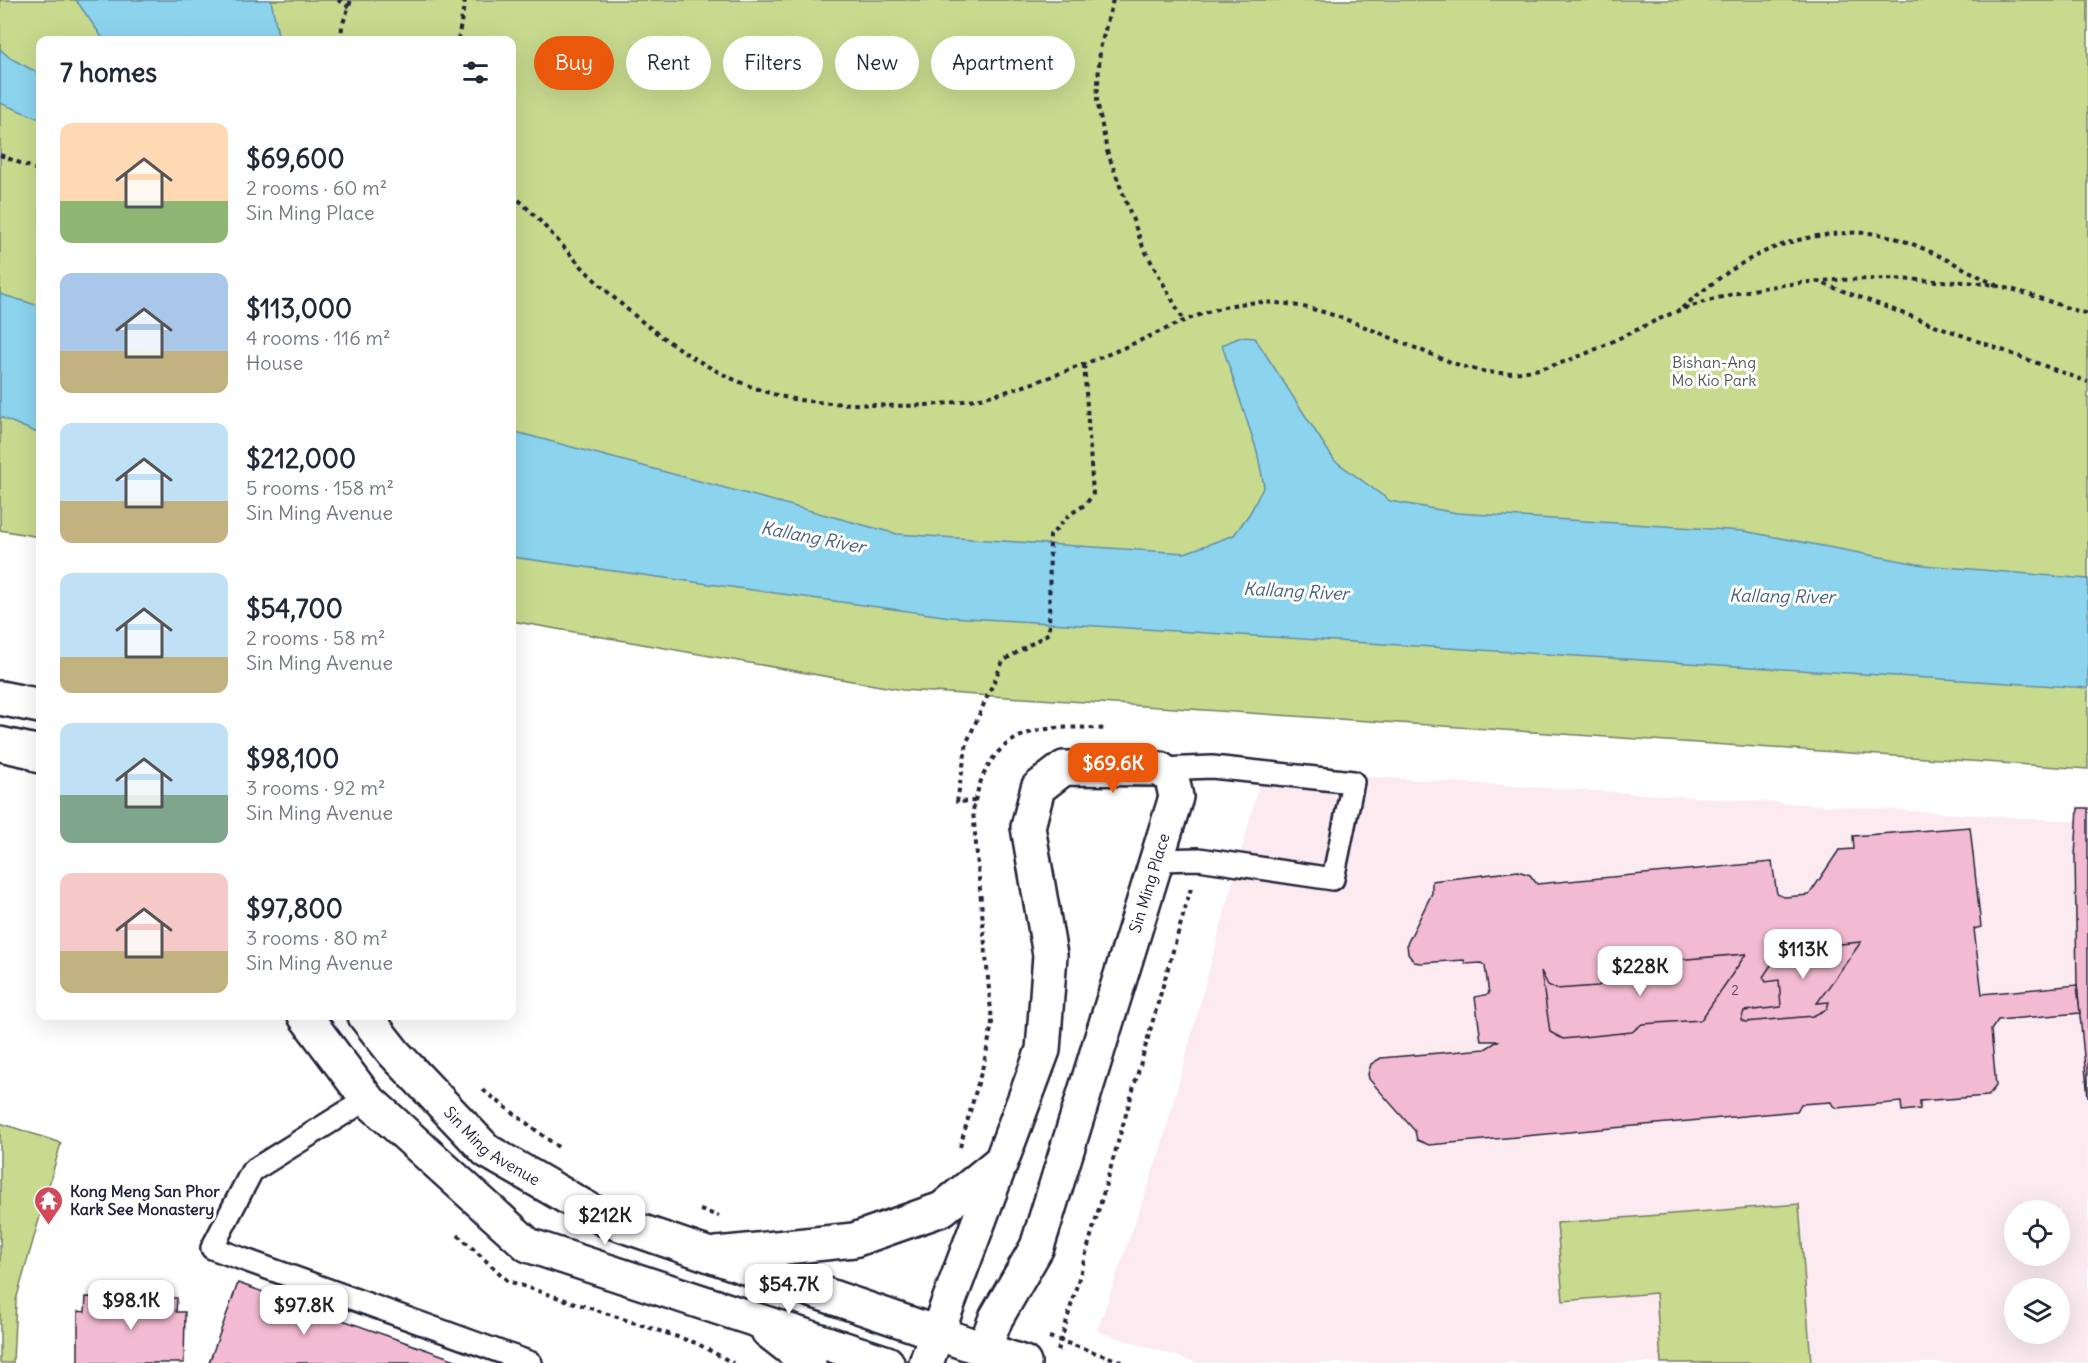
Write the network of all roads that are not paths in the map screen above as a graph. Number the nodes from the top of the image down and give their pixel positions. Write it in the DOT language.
graph roads {
  1 [pos="0,698"];
  2 [pos="36,705"];
  3 [pos="0,744"];
  4 [pos="36,754"];
  5 [pos="1160,769"];
  6 [pos="1156,860"];
  7 [pos="308,1020"];
  8 [pos="368,1020"];
  9 [pos="367,1099"];
  10 [pos="1001,1161"];
  11 [pos="706,1255"];
  12 [pos="736,1312"];
  13 [pos="937,1333"];
  14 [pos="982,1356"];
  15 [pos="531,1363"];
  16 [pos="809,1363"];
  17 [pos="887,1363"];
  18 [pos="926,1363"];
  19 [pos="1024,1363"];
  1 -- 2 [label="main road"];
  3 -- 4 [label="main road"];
  5 -- 6 [label="main road, Sin Ming Place"];
  5 -- 6 [label="lane"];
  5 -- 10 [label="main road"];
  6 -- 14 [label="main road, Sin Ming Place"];
  7 -- 9 [label="main road"];
  8 -- 11 [label="main road, Sin Ming Avenue"];
  9 -- 12 [label="main road"];
  9 -- 15 [label="lane"];
  10 -- 11 [label="main road"];
  10 -- 13 [label="main road"];
  11 -- 13 [label="main road, Sin Ming Avenue"];
  12 -- 16 [label="main road"];
  12 -- 17 [label="main road"];
  13 -- 14 [label="main road, Sin Ming Avenue"];
  13 -- 18 [label="main road"];
  14 -- 19 [label="main road, Sin Ming Avenue"];
}
